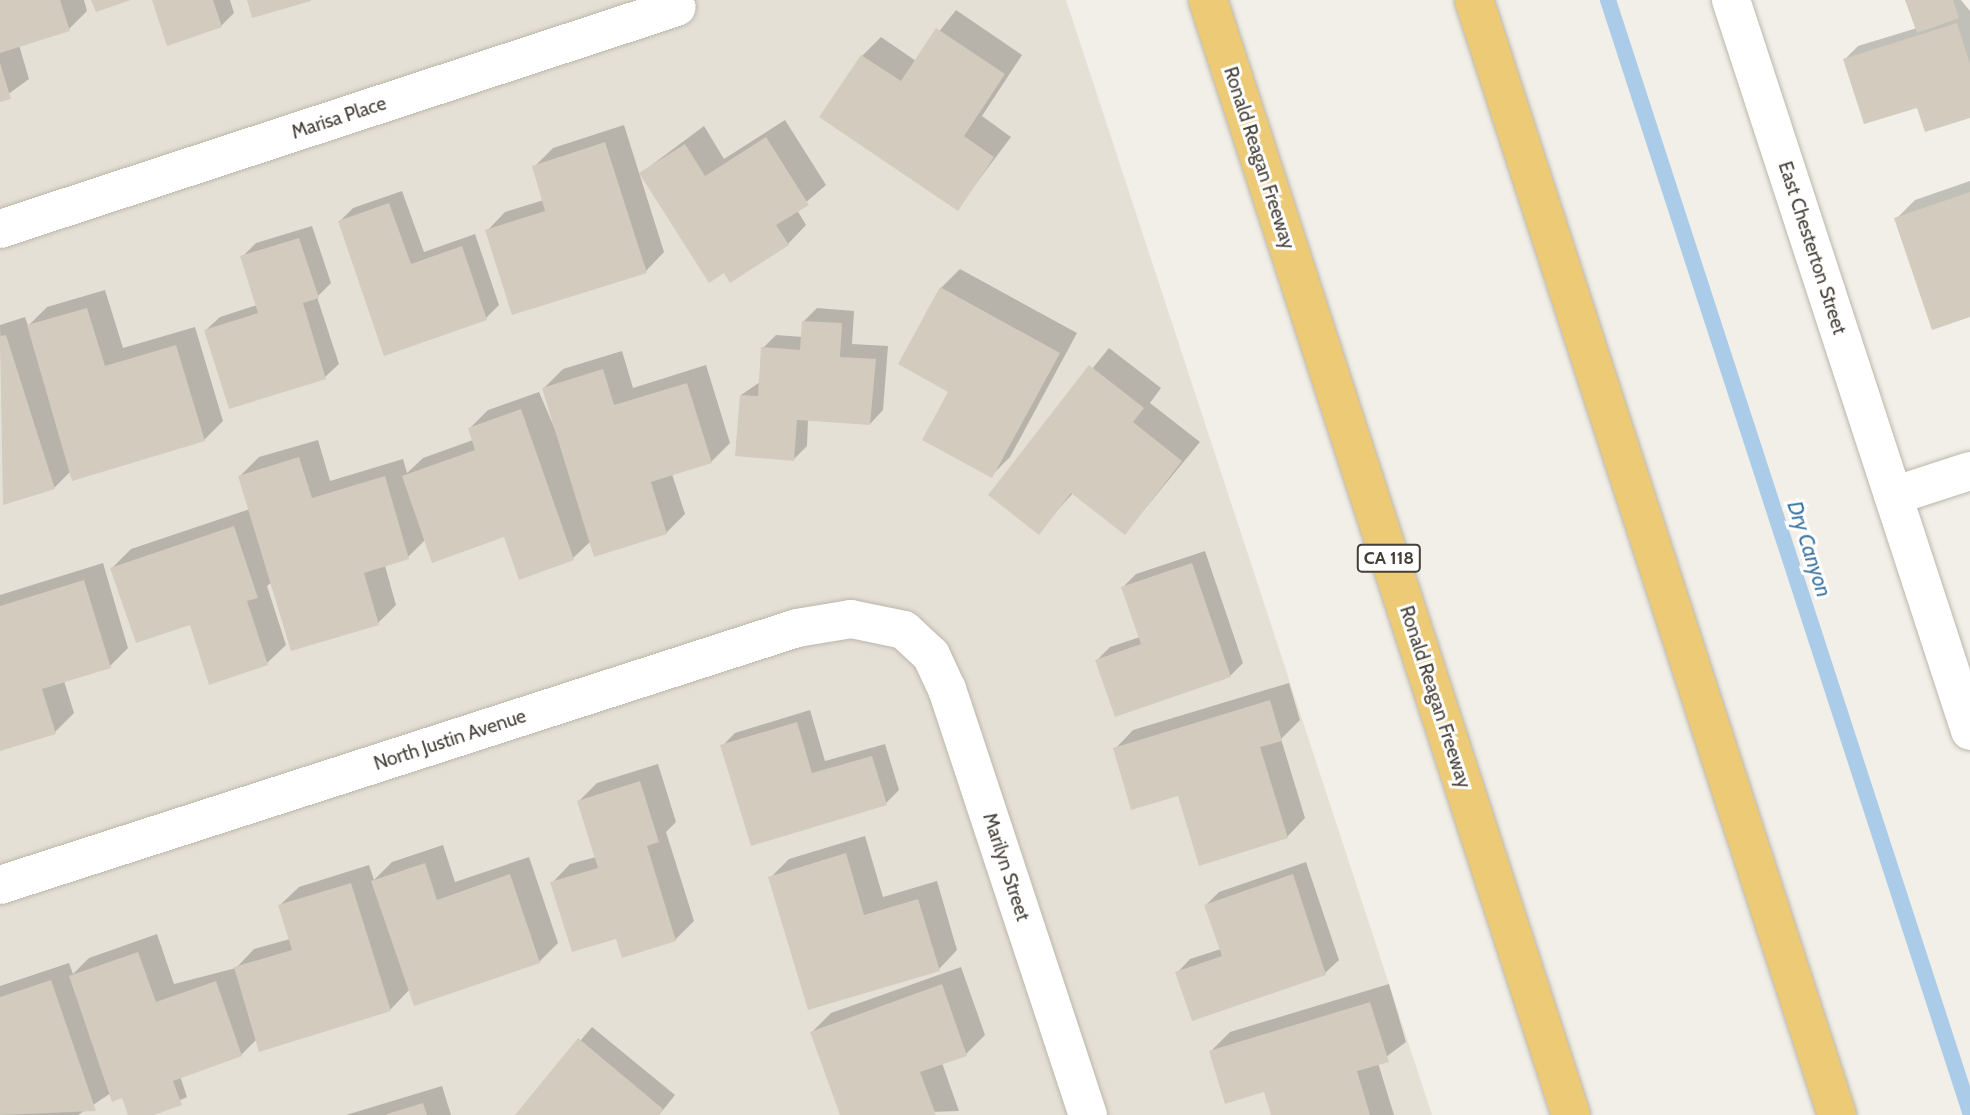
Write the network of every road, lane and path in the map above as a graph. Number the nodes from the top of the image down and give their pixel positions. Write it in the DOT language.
graph roads {
  1 [pos="1208,0"];
  2 [pos="1474,0"];
  3 [pos="1731,0"];
  4 [pos="677,7"];
  5 [pos="0,229"];
  6 [pos="1970,471"];
  7 [pos="1893,496"];
  8 [pos="904,630"];
  9 [pos="1970,731"];
  10 [pos="0,885"];
  11 [pos="1088,1115"];
  12 [pos="1571,1115"];
  13 [pos="1837,1115"];
  1 -- 12 [label="highway, Ronald Reagan Freeway / CA 118"];
  2 -- 13 [label="highway"];
  3 -- 7 [label="street, East Chesterton Street"];
  4 -- 5 [label="street, Marisa Place"];
  6 -- 7 [label="street"];
  7 -- 9 [label="street, East Chesterton Street"];
  8 -- 10 [label="street, North Justin Avenue"];
  8 -- 11 [label="street, Marilyn Street"];
}
